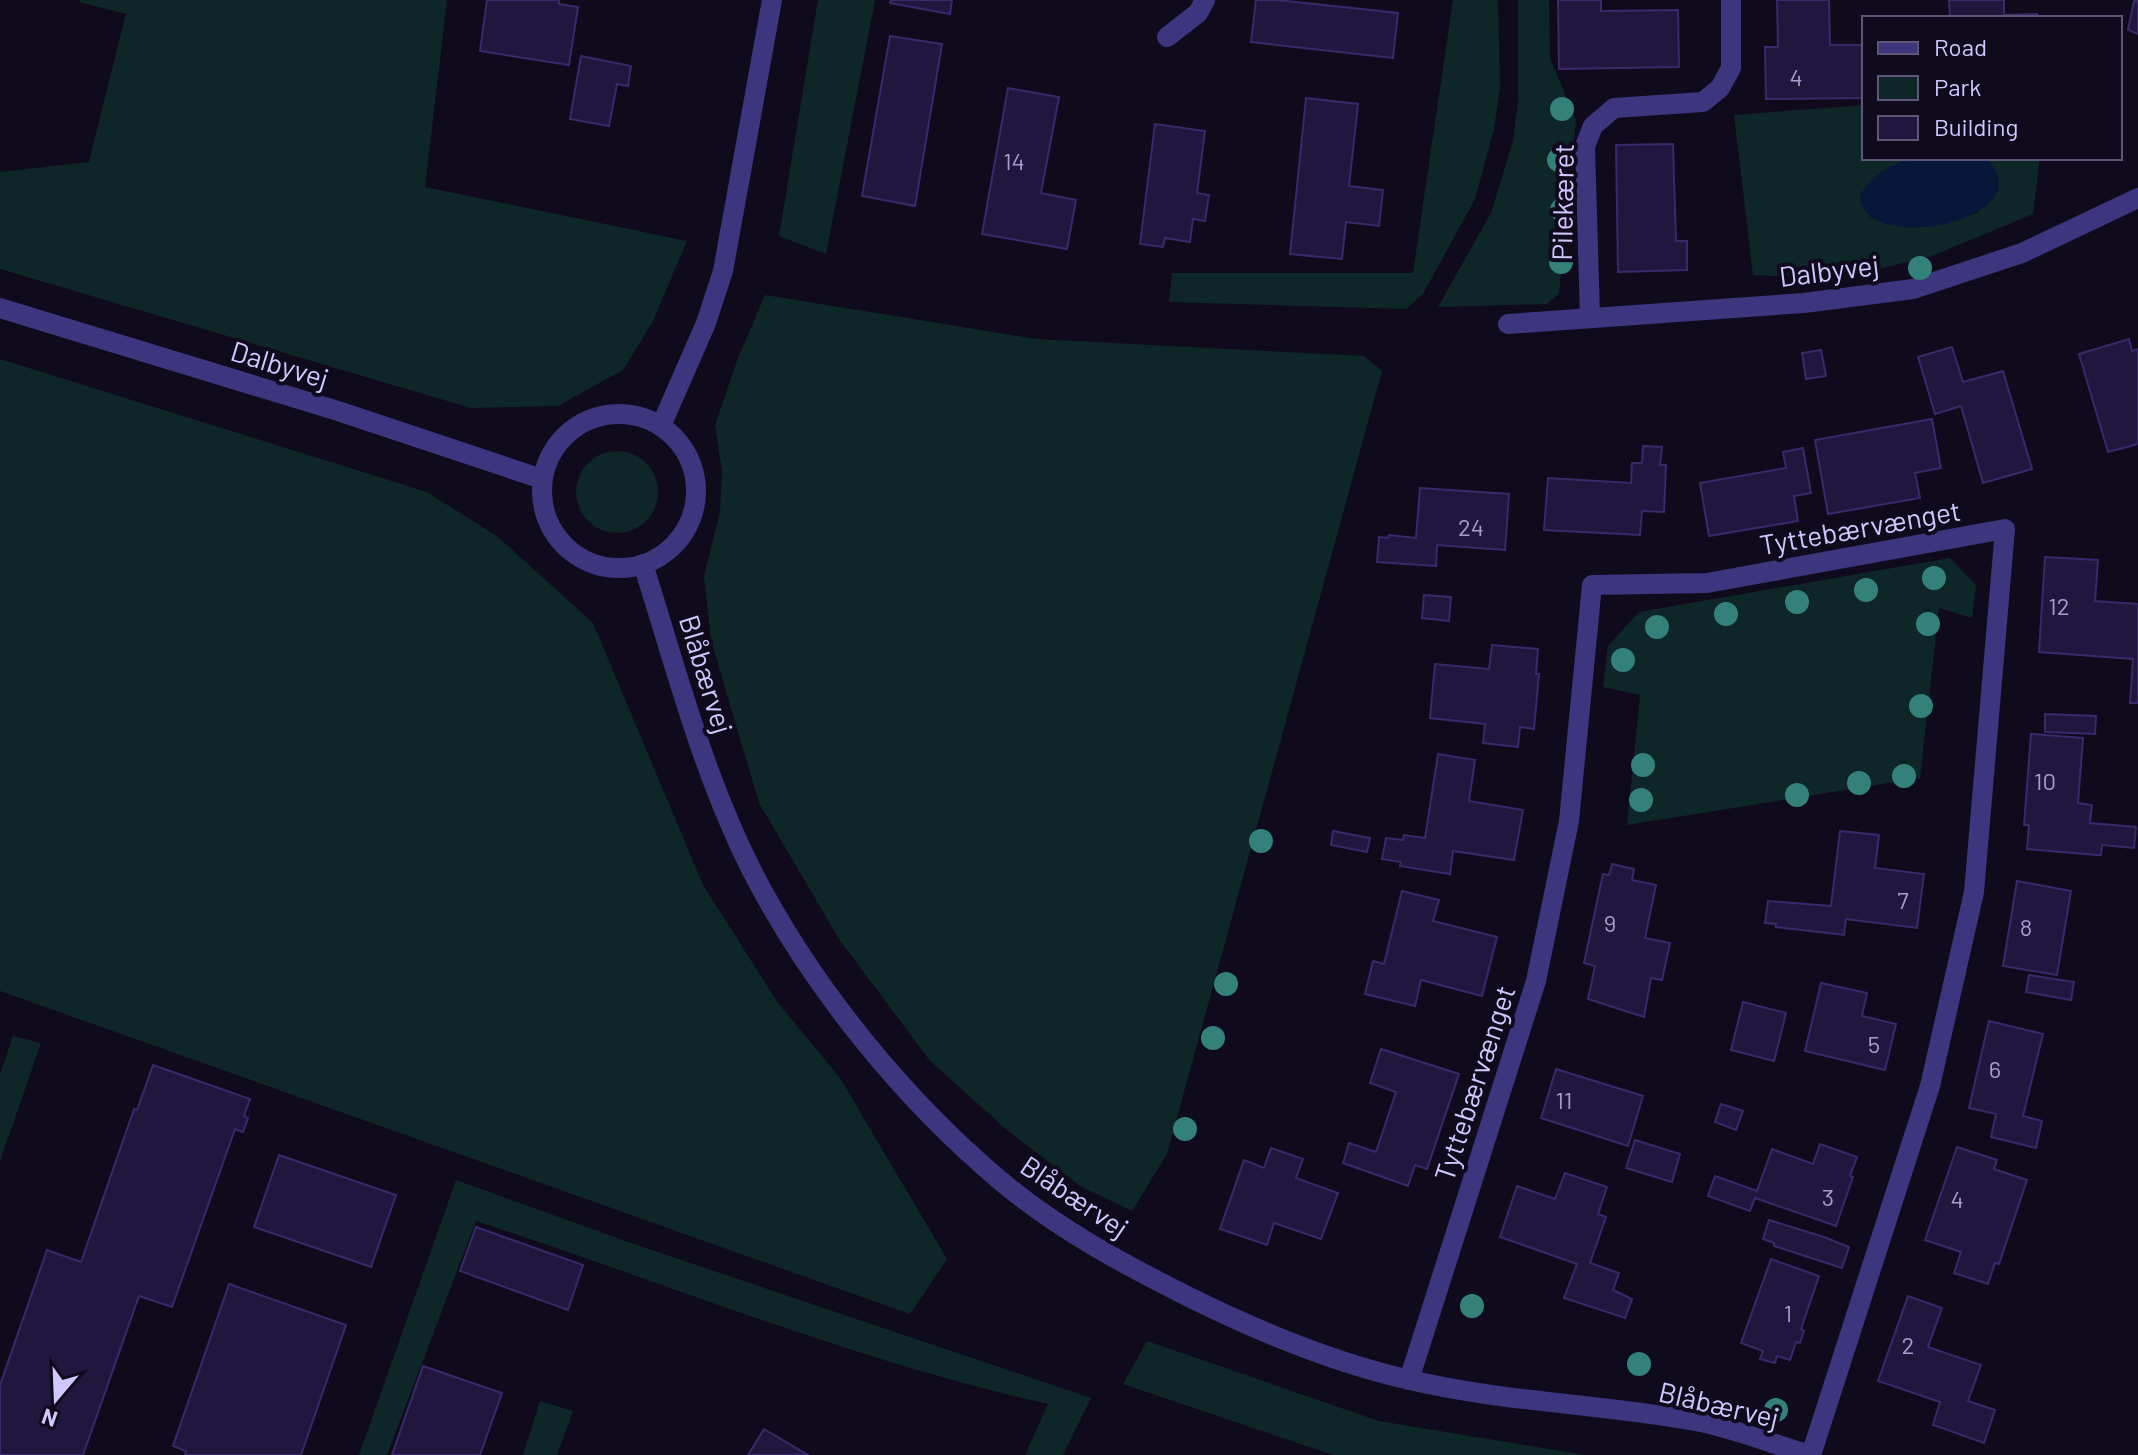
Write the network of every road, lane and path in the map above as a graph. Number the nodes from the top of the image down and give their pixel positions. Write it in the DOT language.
graph roads {
  1 [pos="772,0"];
  2 [pos="1205,0"];
  3 [pos="1731,0"];
  4 [pos="1167,37"];
  5 [pos="2138,198"];
  6 [pos="0,308"];
  7 [pos="1590,317"];
  8 [pos="1508,324"];
  9 [pos="661,426"];
  10 [pos="542,479"];
  11 [pos="643,564"];
  12 [pos="1409,1380"];
  13 [pos="1810,1455"];
  1 -- 9 [label="street"];
  2 -- 4 [label="street"];
  3 -- 7 [label="street, Pilekæret"];
  5 -- 7 [label="street, Dalbyvej"];
  6 -- 10 [label="street, Dalbyvej"];
  7 -- 8 [label="street, Dalbyvej"];
  9 -- 10 [label="street"];
  9 -- 11 [label="street"];
  10 -- 11 [label="street"];
  11 -- 12 [label="street, Blåbærvej"];
  12 -- 13 [label="street, Blåbærvej"];
  12 -- 13 [label="street, Tyttebærvænget"];
}
